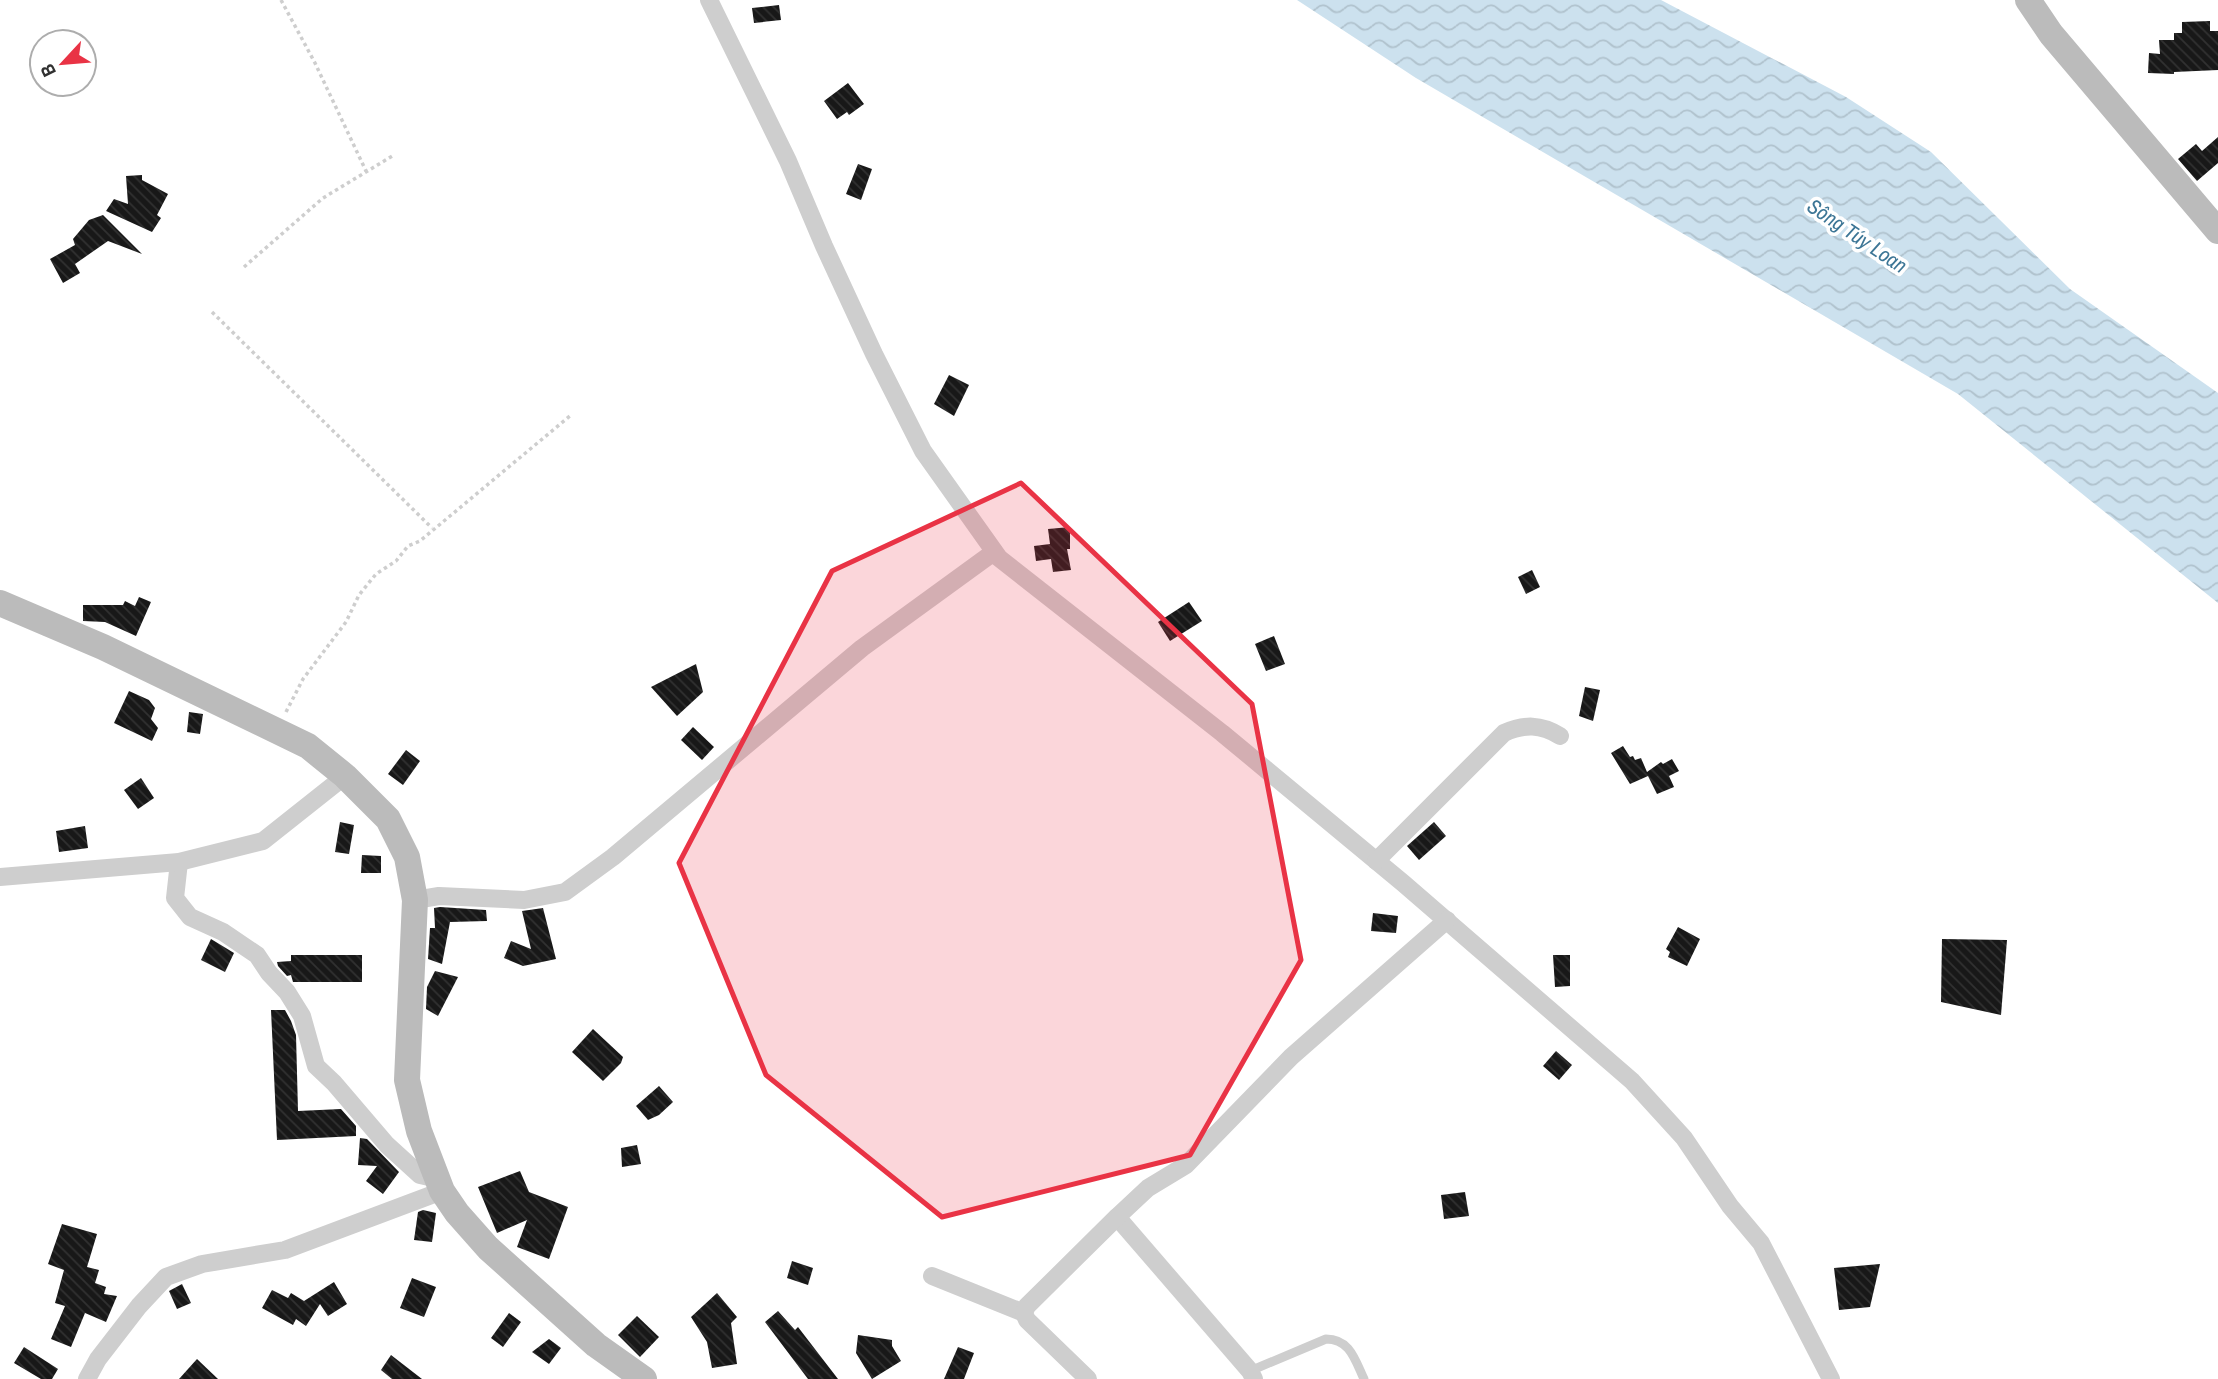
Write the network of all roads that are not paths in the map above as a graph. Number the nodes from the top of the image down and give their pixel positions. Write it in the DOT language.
graph roads {
  1 [pos="709,0"];
  2 [pos="2028,0"];
  3 [pos="2218,232"];
  4 [pos="994,552"];
  5 [pos="0,603"];
  6 [pos="1560,736"];
  7 [pos="345,776"];
  8 [pos="1376,861"];
  9 [pos="179,862"];
  10 [pos="0,877"];
  11 [pos="415,900"];
  12 [pos="1447,920"];
  13 [pos="440,1185"];
  14 [pos="1116,1217"];
  15 [pos="933,1276"];
  16 [pos="1024,1313"];
  17 [pos="1252,1375"];
  18 [pos="87,1379"];
  19 [pos="644,1379"];
  20 [pos="1088,1379"];
  21 [pos="1364,1379"];
  22 [pos="1831,1379"];
  1 -- 4 [label="street"];
  2 -- 3 [label="street"];
  4 -- 8 [label="street"];
  4 -- 11 [label="street"];
  5 -- 7 [label="street"];
  6 -- 8 [label="street"];
  7 -- 9 [label="street"];
  7 -- 11 [label="street"];
  8 -- 12 [label="street"];
  9 -- 10 [label="street"];
  9 -- 13 [label="street"];
  11 -- 13 [label="street"];
  12 -- 14 [label="street"];
  12 -- 22 [label="street"];
  13 -- 18 [label="street"];
  13 -- 19 [label="street"];
  14 -- 16 [label="street"];
  14 -- 17 [label="street"];
  15 -- 16 [label="street"];
  16 -- 20 [label="street"];
  17 -- 21 [label="lane"];
}
